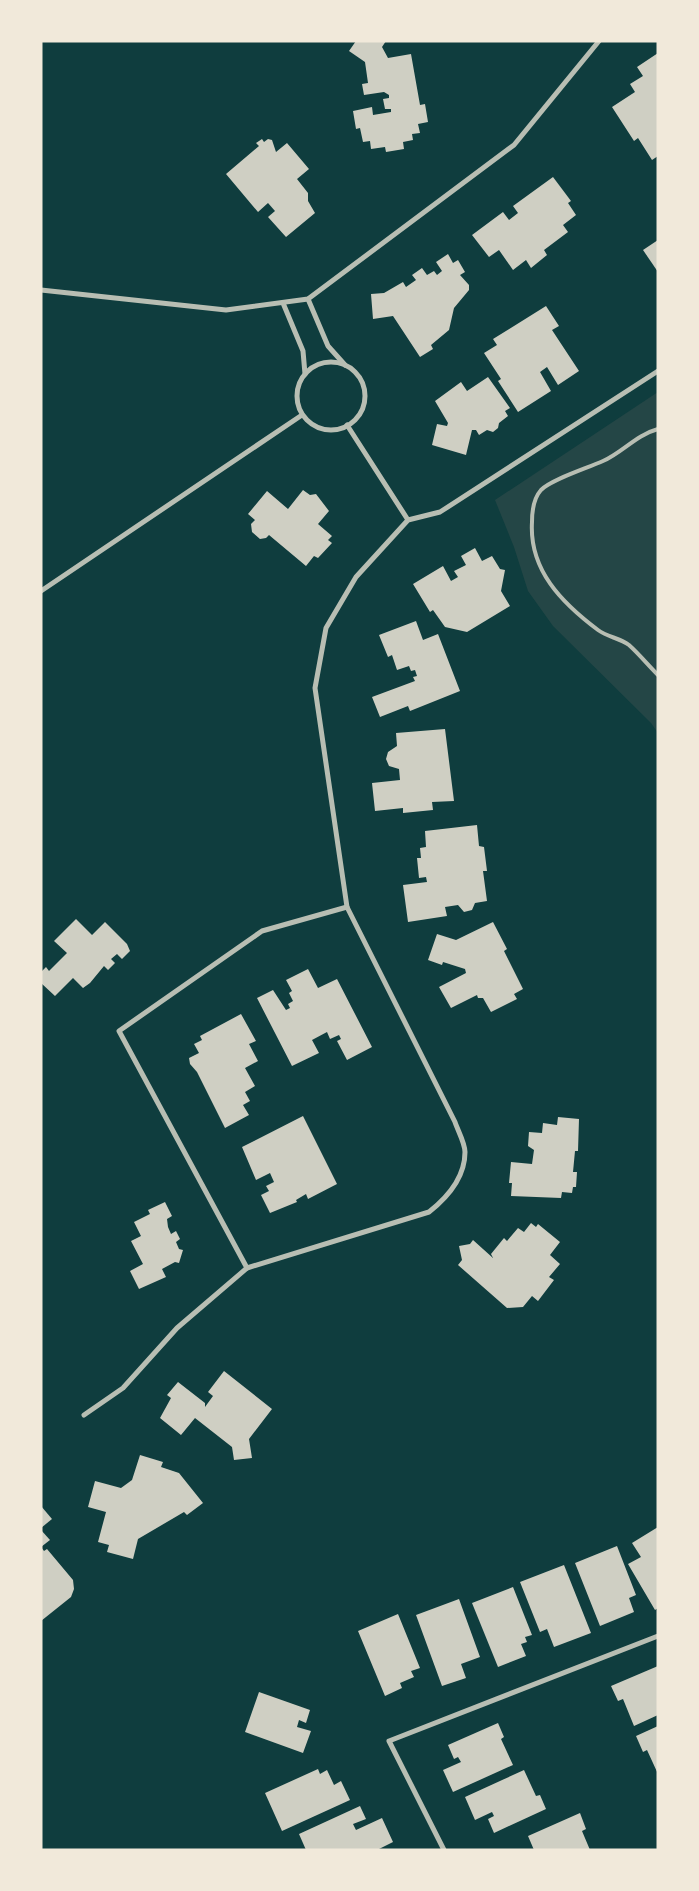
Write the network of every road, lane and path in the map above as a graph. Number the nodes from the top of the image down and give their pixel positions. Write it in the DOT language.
graph roads {
  1 [pos="599,41"];
  2 [pos="41,290"];
  3 [pos="308,299"];
  4 [pos="283,302"];
  5 [pos="346,366"];
  6 [pos="658,371"];
  7 [pos="305,374"];
  8 [pos="302,415"];
  9 [pos="347,426"];
  10 [pos="658,428"];
  11 [pos="408,520"];
  12 [pos="41,591"];
  13 [pos="658,675"];
  14 [pos="347,907"];
  15 [pos="246,1268"];
  16 [pos="84,1415"];
  17 [pos="658,1636"];
  18 [pos="444,1850"];
  1 -- 3 [label="street"];
  2 -- 4 [label="street"];
  3 -- 4 [label="street"];
  3 -- 5 [label="street"];
  4 -- 7 [label="street"];
  5 -- 7 [label="street"];
  5 -- 9 [label="street"];
  6 -- 11 [label="street"];
  7 -- 8 [label="street"];
  8 -- 9 [label="street"];
  8 -- 12 [label="street"];
  9 -- 11 [label="street"];
  10 -- 13 [label="lane"];
  11 -- 14 [label="street"];
  14 -- 15 [label="street"];
  14 -- 15 [label="street"];
  15 -- 16 [label="street"];
  17 -- 18 [label="street"];
}
